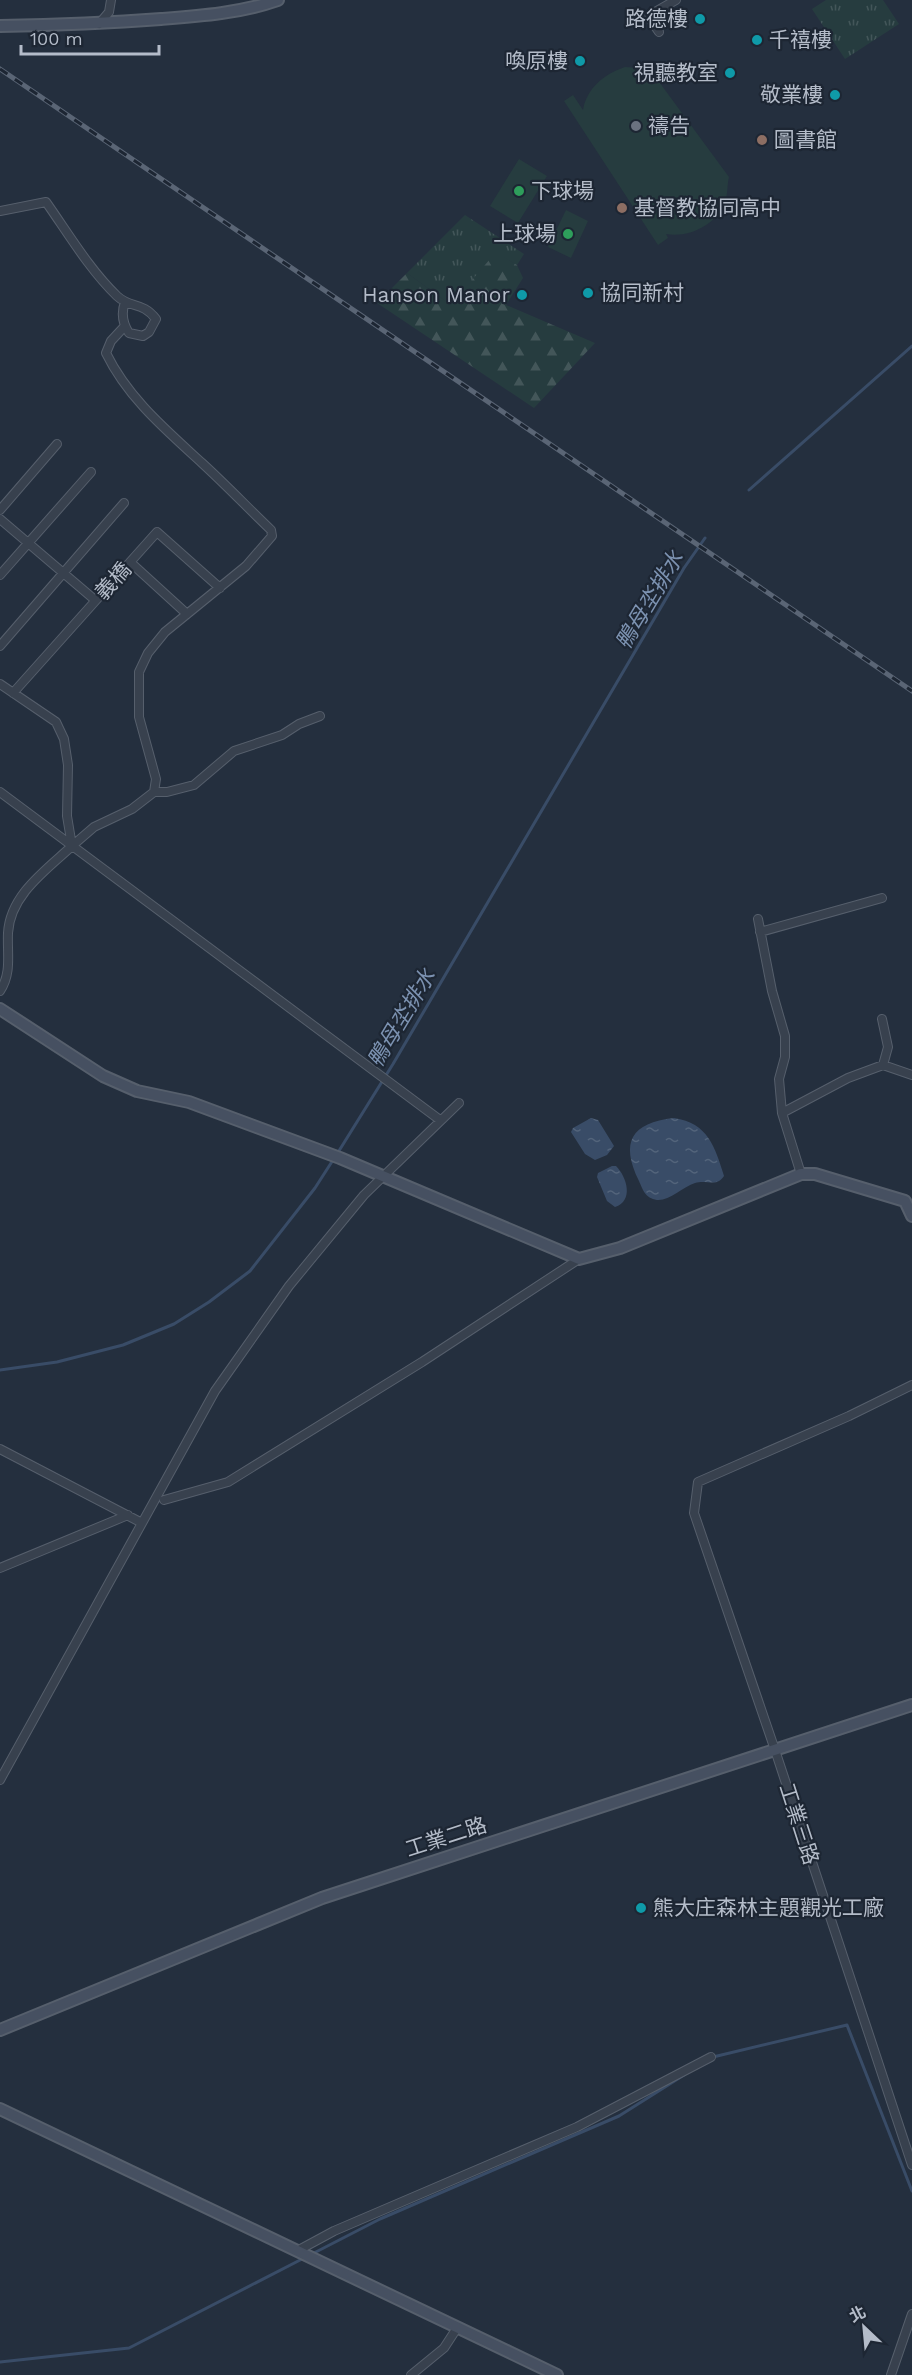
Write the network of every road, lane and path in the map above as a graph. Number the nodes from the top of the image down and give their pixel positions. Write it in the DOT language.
graph roads {
  1 [pos="111,0"];
  2 [pos="278,0"];
  3 [pos="676,0"];
  4 [pos="99,24"];
  5 [pos="0,26"];
  6 [pos="659,32"];
  7 [pos="0,211"];
  8 [pos="125,302"];
  9 [pos="124,327"];
  10 [pos="57,444"];
  11 [pos="91,472"];
  12 [pos="124,503"];
  13 [pos="0,510"];
  14 [pos="0,519"];
  15 [pos="29,543"];
  16 [pos="130,562"];
  17 [pos="62,573"];
  18 [pos="0,575"];
  19 [pos="220,588"];
  20 [pos="95,600"];
  21 [pos="187,614"];
  22 [pos="0,646"];
  23 [pos="0,684"];
  24 [pos="13,693"];
  25 [pos="320,716"];
  26 [pos="0,792"];
  27 [pos="154,792"];
  28 [pos="72,846"];
  29 [pos="882,898"];
  30 [pos="758,919"];
  31 [pos="760,932"];
  32 [pos="0,992"];
  33 [pos="0,1009"];
  34 [pos="882,1019"];
  35 [pos="883,1065"];
  36 [pos="912,1075"];
  37 [pos="459,1103"];
  38 [pos="782,1113"];
  39 [pos="440,1120"];
  40 [pos="801,1174"];
  41 [pos="383,1176"];
  42 [pos="912,1216"];
  43 [pos="579,1259"];
  44 [pos="912,1385"];
  45 [pos="0,1449"];
  46 [pos="164,1500"];
  47 [pos="128,1515"];
  48 [pos="142,1523"];
  49 [pos="0,1568"];
  50 [pos="912,1705"];
  51 [pos="775,1750"];
  52 [pos="0,1780"];
  53 [pos="0,2030"];
  54 [pos="711,2057"];
  55 [pos="0,2109"];
  56 [pos="912,2165"];
  57 [pos="297,2251"];
  58 [pos="912,2314"];
  59 [pos="457,2328"];
  60 [pos="411,2375"];
  61 [pos="557,2375"];
  62 [pos="891,2375"];
  1 -- 4 [label="street"];
  2 -- 4 [label="street"];
  3 -- 6 [label="street"];
  4 -- 5 [label="street"];
  7 -- 8 [label="street"];
  8 -- 9 [label="street"];
  8 -- 9 [label="street"];
  9 -- 19 [label="street"];
  10 -- 13 [label="street"];
  11 -- 15 [label="street"];
  12 -- 17 [label="street, 義橋"];
  14 -- 15 [label="street"];
  15 -- 17 [label="street"];
  15 -- 18 [label="street"];
  16 -- 19 [label="street, 義橋"];
  16 -- 20 [label="street, 義橋"];
  16 -- 21 [label="street"];
  17 -- 20 [label="street"];
  17 -- 22 [label="street, 義橋"];
  19 -- 21 [label="street"];
  20 -- 24 [label="street, 義橋"];
  21 -- 27 [label="street"];
  23 -- 24 [label="street"];
  24 -- 28 [label="street"];
  25 -- 27 [label="street"];
  26 -- 28 [label="street"];
  27 -- 28 [label="street"];
  28 -- 32 [label="street"];
  28 -- 39 [label="street"];
  29 -- 31 [label="street"];
  30 -- 31 [label="street"];
  31 -- 38 [label="street"];
  33 -- 41 [label="street"];
  34 -- 35 [label="street"];
  35 -- 36 [label="street"];
  35 -- 38 [label="street"];
  37 -- 39 [label="street"];
  38 -- 40 [label="street"];
  39 -- 41 [label="street"];
  40 -- 42 [label="street"];
  40 -- 43 [label="street"];
  41 -- 43 [label="street"];
  41 -- 48 [label="street"];
  43 -- 46 [label="street"];
  44 -- 51 [label="street, 工業三路"];
  45 -- 47 [label="street"];
  47 -- 48 [label="street"];
  47 -- 49 [label="street"];
  48 -- 52 [label="street"];
  50 -- 51 [label="street, 工業二路"];
  51 -- 53 [label="street, 工業二路"];
  51 -- 56 [label="street, 工業三路"];
  54 -- 57 [label="street"];
  55 -- 57 [label="street"];
  57 -- 59 [label="street"];
  58 -- 62 [label="street"];
  59 -- 60 [label="street"];
  59 -- 61 [label="street"];
}
